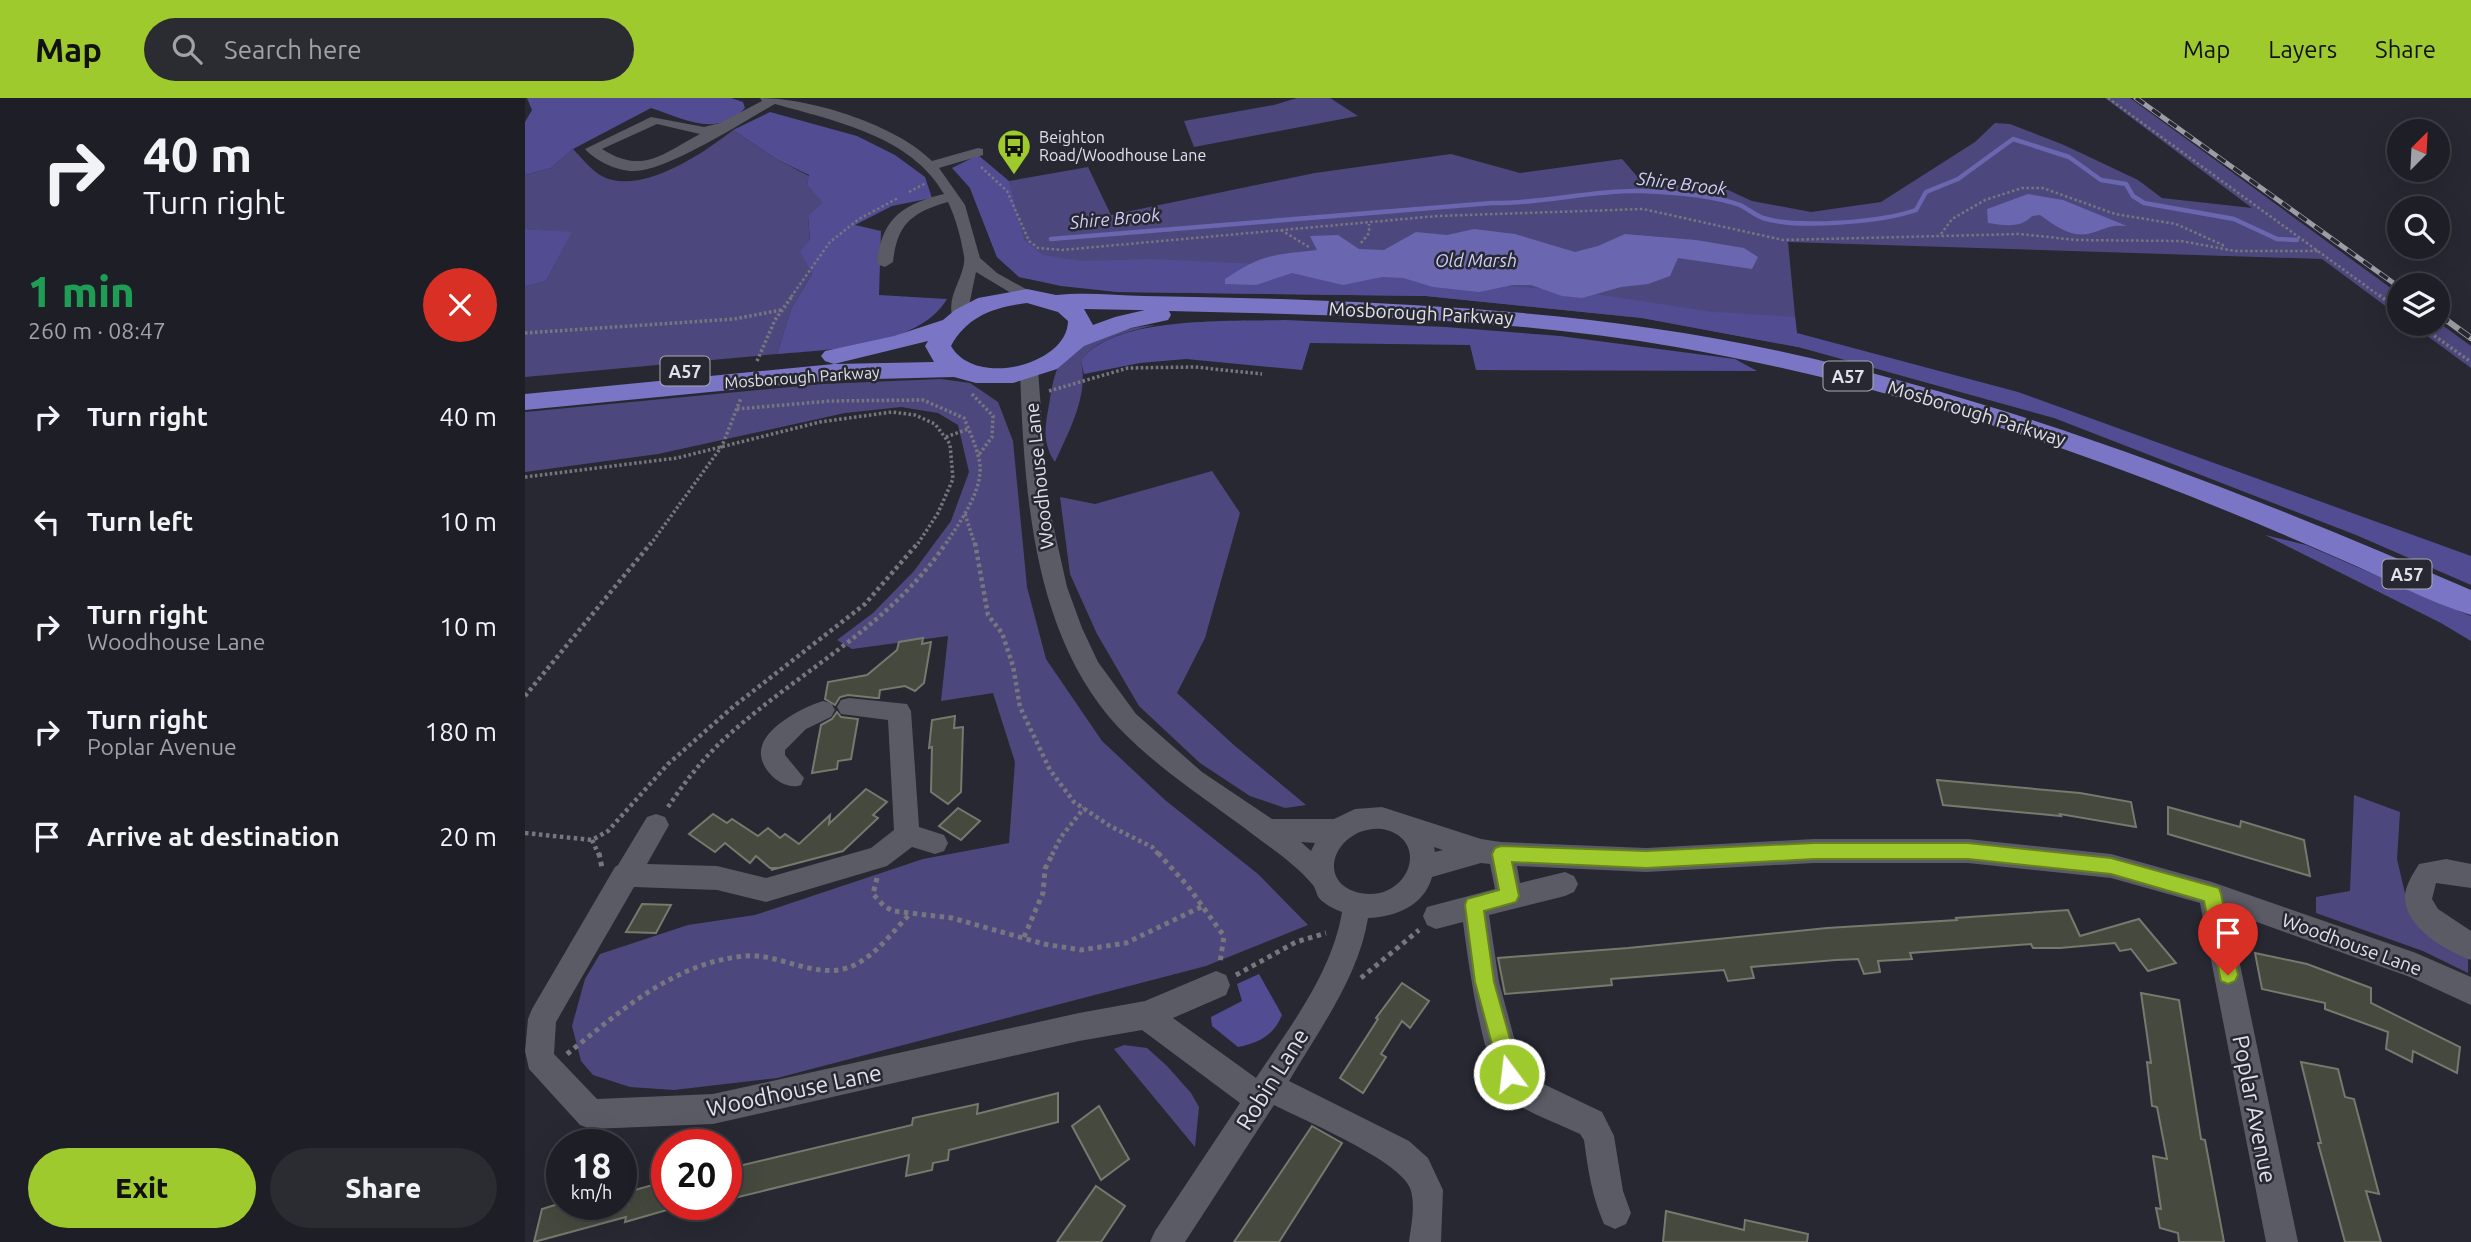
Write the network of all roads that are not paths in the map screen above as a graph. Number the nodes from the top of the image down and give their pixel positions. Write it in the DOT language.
graph roads {
  1 [pos="770,99"];
  2 [pos="730,125"];
  3 [pos="978,152"];
  4 [pos="934,171"];
  5 [pos="953,197"];
  6 [pos="972,258"];
  7 [pos="885,262"];
  8 [pos="1027,296"];
  9 [pos="1060,301"];
  10 [pos="1248,306"];
  11 [pos="954,321"];
  12 [pos="1075,341"];
  13 [pos="957,370"];
  14 [pos="1029,370"];
  15 [pos="525,386"];
  16 [pos="525,402"];
  17 [pos="2471,603"];
  18 [pos="849,707"];
  19 [pos="823,710"];
  20 [pos="792,778"];
  21 [pos="656,825"];
  22 [pos="1409,828"];
  23 [pos="1267,830"];
  24 [pos="1339,830"];
  25 [pos="907,834"];
  26 [pos="935,843"];
  27 [pos="1491,852"];
  28 [pos="1422,868"];
  29 [pos="624,875"];
  30 [pos="2471,876"];
  31 [pos="1323,877"];
  32 [pos="1565,884"];
  33 [pos="2212,894"];
  34 [pos="1510,896"];
  35 [pos="1474,905"];
  36 [pos="1355,915"];
  37 [pos="1436,916"];
  38 [pos="2471,947"];
  39 [pos="1216,985"];
  40 [pos="2471,991"];
  41 [pos="1146,1015"];
  42 [pos="1264,1093"];
  43 [pos="1615,1213"];
  44 [pos="1166,1242"];
  45 [pos="1425,1242"];
  46 [pos="2282,1242"];
  1 -- 2 [label="street"];
  1 -- 4 [label="street"];
  2 -- 2 [label="street"];
  3 -- 4 [label="street"];
  4 -- 5 [label="street"];
  5 -- 6 [label="street"];
  5 -- 7 [label="street"];
  6 -- 8 [label="street"];
  6 -- 11 [label="street"];
  8 -- 9 [label="highway, Mosborough Parkway"];
  8 -- 11 [label="highway, Mosborough Parkway"];
  9 -- 10 [label="highway, Mosborough Parkway / A57"];
  9 -- 12 [label="highway"];
  10 -- 12 [label="highway, Mosborough Parkway / A57"];
  10 -- 17 [label="highway, Mosborough Parkway / A57"];
  11 -- 13 [label="highway"];
  11 -- 15 [label="highway, Mosborough Parkway / A57"];
  12 -- 14 [label="highway, Mosborough Parkway"];
  13 -- 14 [label="highway, Mosborough Parkway"];
  13 -- 16 [label="highway, Mosborough Parkway / A57"];
  14 -- 23 [label="street, Woodhouse Lane"];
  18 -- 25 [label="street"];
  19 -- 20 [label="street"];
  21 -- 29 [label="street"];
  22 -- 24 [label="street"];
  22 -- 27 [label="street, Woodhouse Lane"];
  22 -- 28 [label="street"];
  23 -- 24 [label="street"];
  23 -- 31 [label="street, Woodhouse Lane"];
  24 -- 31 [label="street"];
  25 -- 26 [label="street"];
  25 -- 29 [label="street"];
  27 -- 28 [label="street, Woodhouse Lane"];
  27 -- 33 [label="street, Woodhouse Lane"];
  27 -- 34 [label="street"];
  28 -- 36 [label="street"];
  29 -- 41 [label="street, Woodhouse Lane"];
  30 -- 38 [label="street"];
  31 -- 36 [label="street"];
  32 -- 34 [label="street"];
  33 -- 40 [label="street, Woodhouse Lane"];
  33 -- 46 [label="street, Poplar Avenue"];
  34 -- 35 [label="street"];
  35 -- 37 [label="street"];
  35 -- 43 [label="street"];
  36 -- 42 [label="street, Robin Lane"];
  39 -- 41 [label="street, Woodhouse Lane"];
  41 -- 42 [label="street"];
  42 -- 44 [label="street, Robin Lane"];
  42 -- 45 [label="lane"];
}
